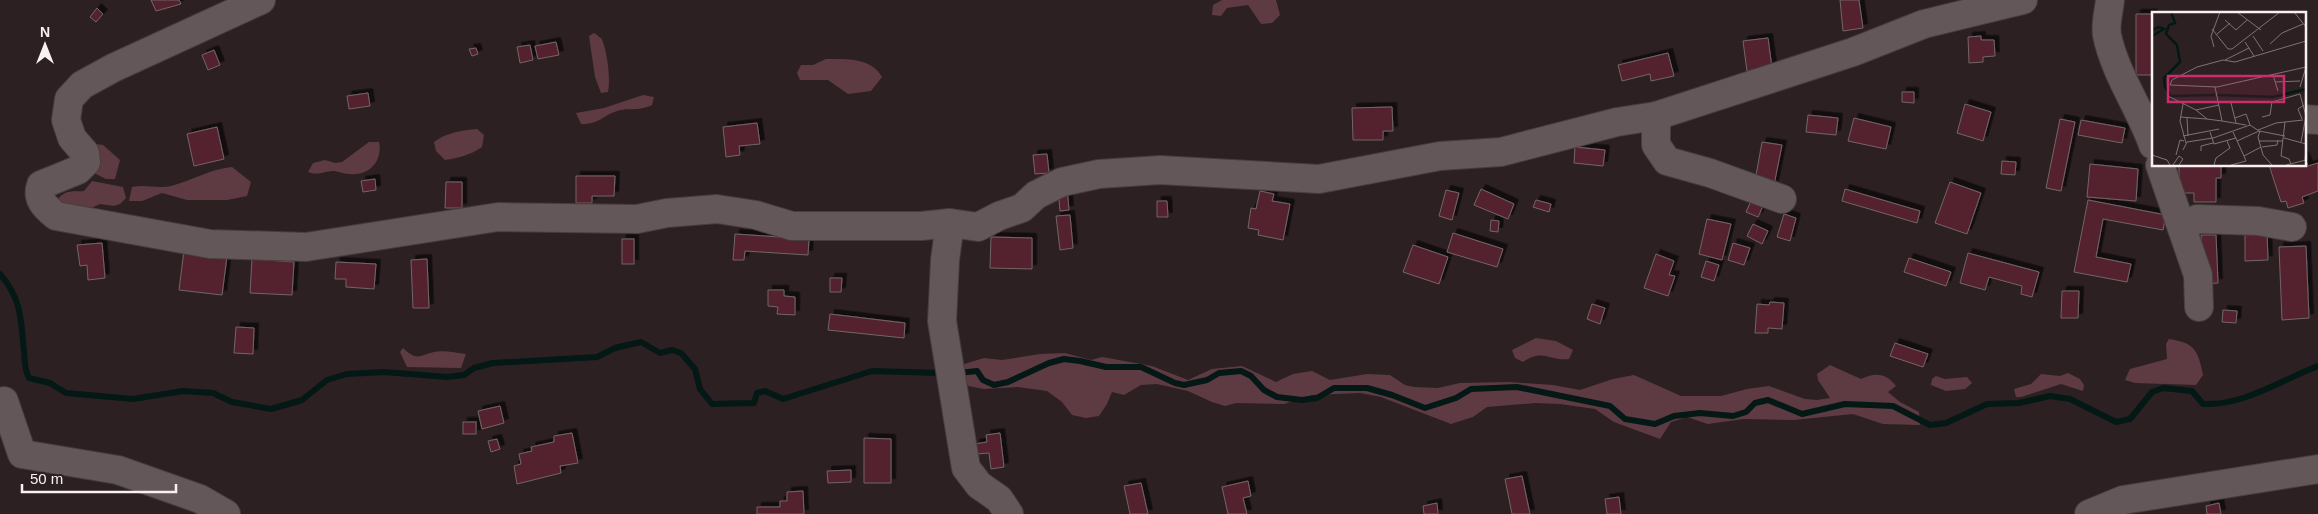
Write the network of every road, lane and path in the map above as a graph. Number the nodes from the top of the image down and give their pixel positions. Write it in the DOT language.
graph roads {
  1 [pos="261,0"];
  2 [pos="2023,0"];
  3 [pos="2110,0"];
  4 [pos="1656,116"];
  5 [pos="2148,119"];
  6 [pos="2152,140"];
  7 [pos="2160,166"];
  8 [pos="1782,199"];
  9 [pos="950,224"];
  10 [pos="2292,227"];
  11 [pos="2182,228"];
  12 [pos="2199,307"];
  13 [pos="4,401"];
  14 [pos="2318,469"];
  15 [pos="226,514"];
  16 [pos="1009,514"];
  17 [pos="2089,514"];
  1 -- 9 [label="street"];
  2 -- 4 [label="street"];
  3 -- 5 [label="street"];
  4 -- 8 [label="street"];
  4 -- 9 [label="street"];
  5 -- 6 [label="street"];
  7 -- 11 [label="street"];
  9 -- 16 [label="street"];
  10 -- 11 [label="street"];
  11 -- 12 [label="street"];
  13 -- 15 [label="street"];
  14 -- 17 [label="street"];
}
